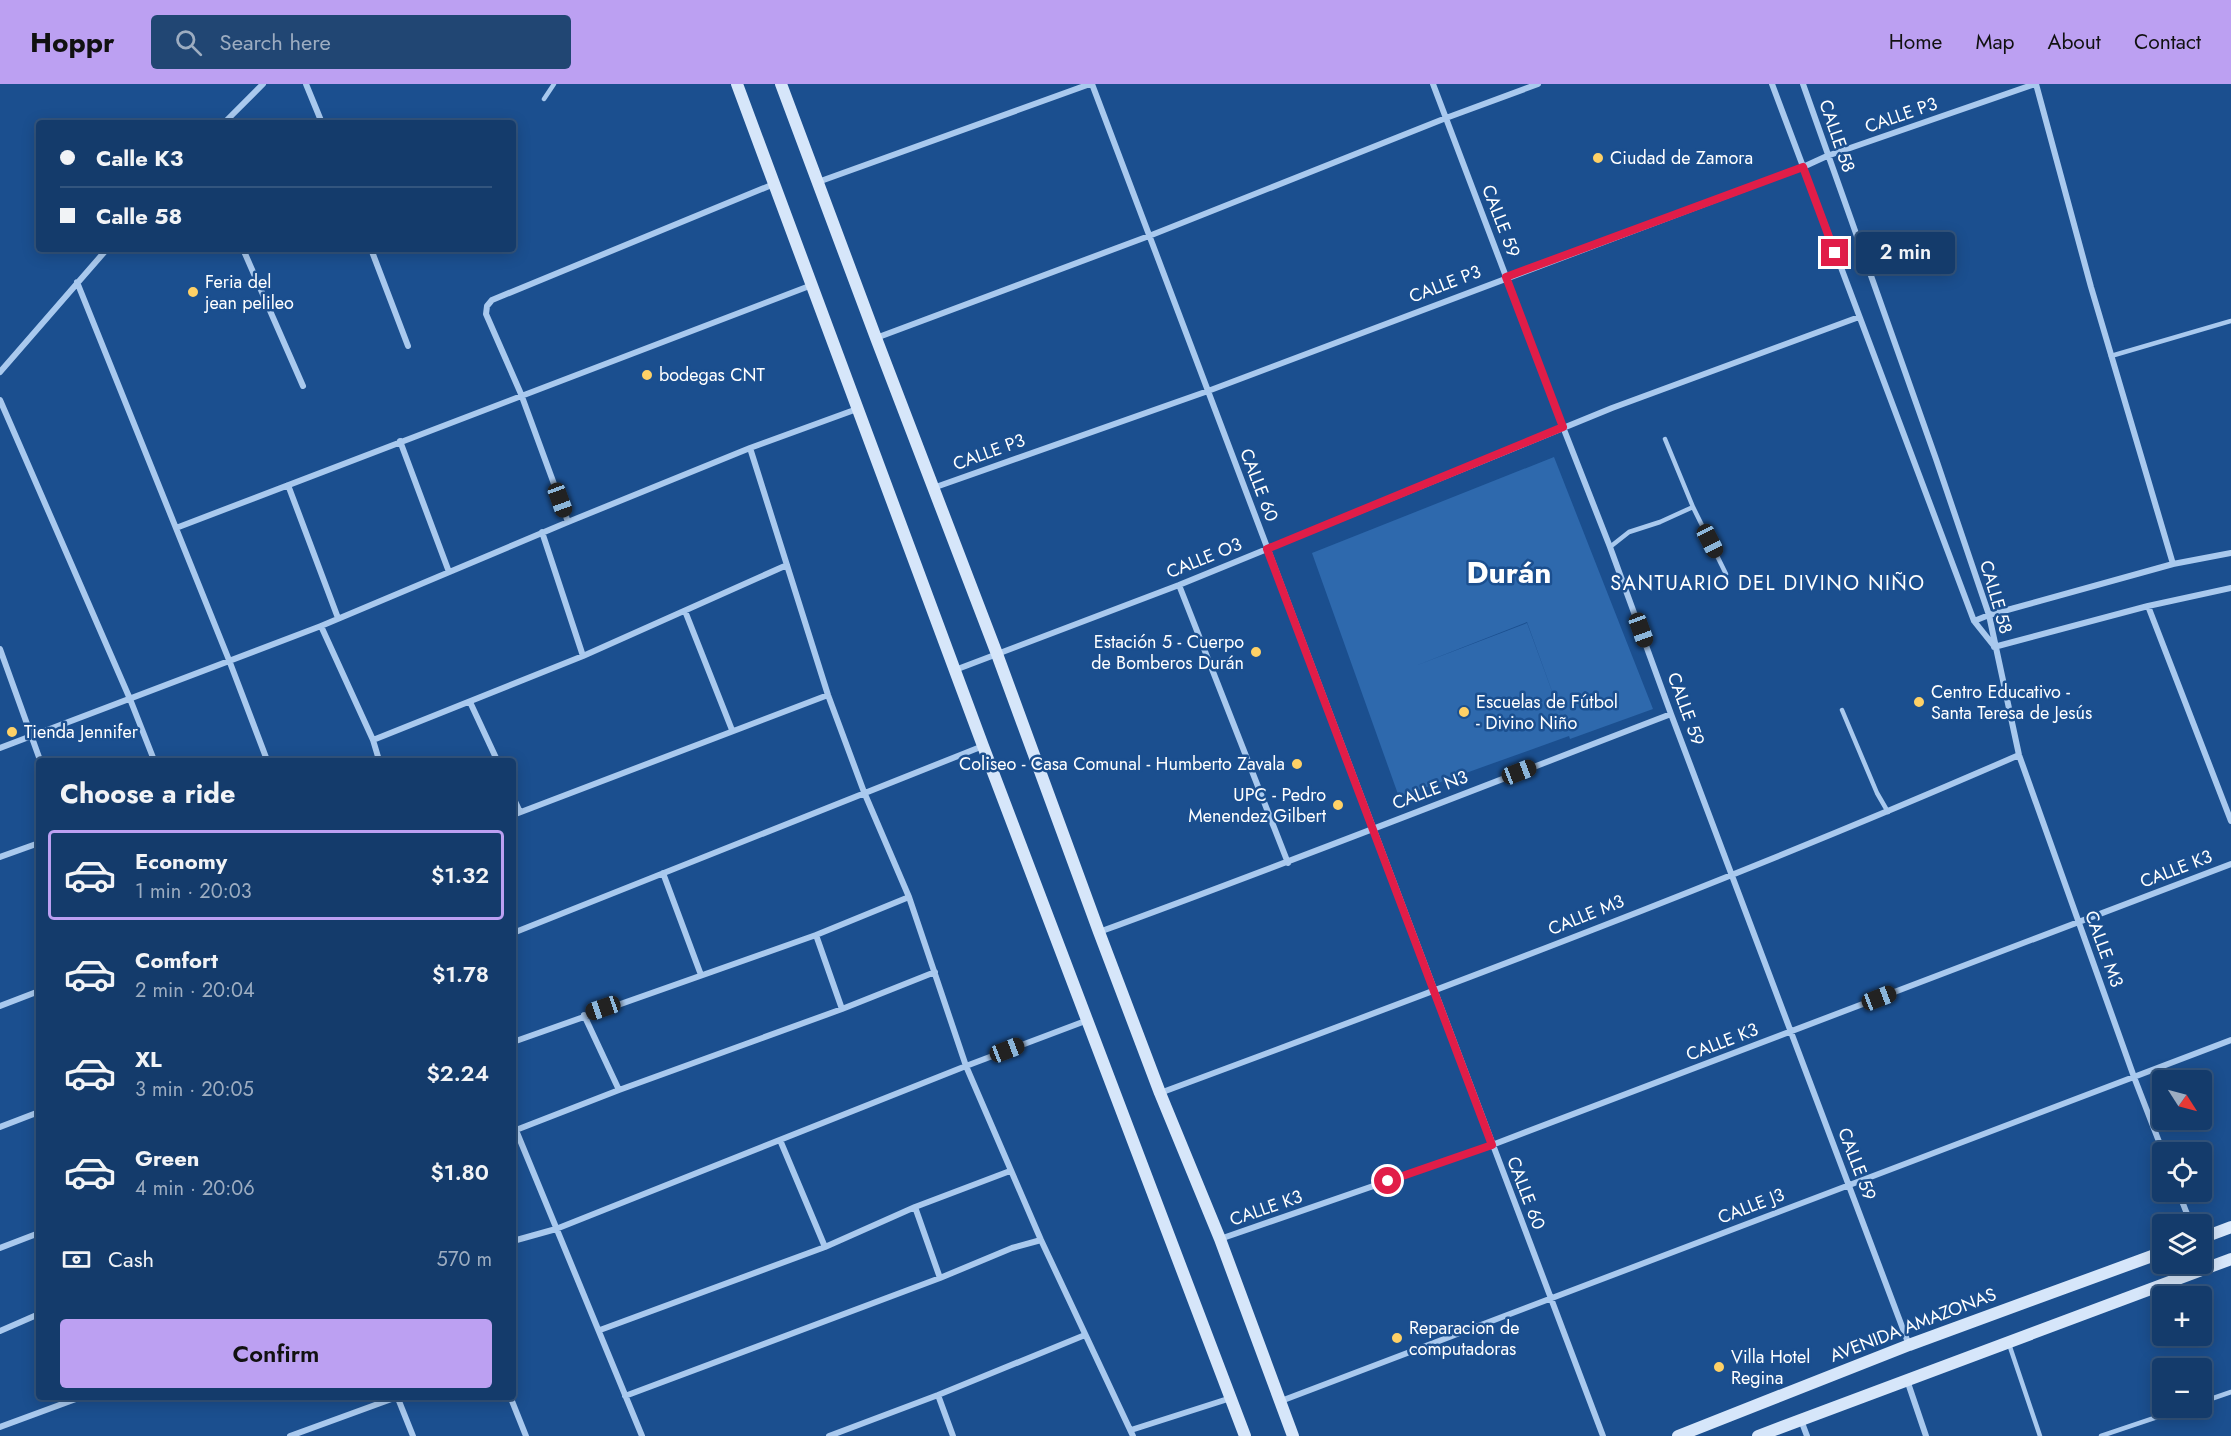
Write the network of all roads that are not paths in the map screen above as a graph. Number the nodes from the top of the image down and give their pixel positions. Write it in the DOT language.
graph roads {
  1 [pos="263,84"];
  2 [pos="306,84"];
  3 [pos="554,84"];
  4 [pos="737,84"];
  5 [pos="781,84"];
  6 [pos="1091,84"];
  7 [pos="1433,84"];
  8 [pos="1538,84"];
  9 [pos="1772,84"];
  10 [pos="1803,84"];
  11 [pos="2036,84"];
  12 [pos="544,99"];
  13 [pos="1446,118"];
  14 [pos="228,120"];
  15 [pos="321,120"];
  16 [pos="1827,156"];
  17 [pos="1803,167"];
  18 [pos="818,182"];
  19 [pos="774,184"];
  20 [pos="1149,236"];
  21 [pos="104,252"];
  22 [pos="244,252"];
  23 [pos="371,252"];
  24 [pos="1506,277"];
  25 [pos="77,282"];
  26 [pos="812,285"];
  27 [pos="1859,317"];
  28 [pos="2231,321"];
  29 [pos="876,338"];
  30 [pos="408,346"];
  31 [pos="2111,356"];
  32 [pos="0,372"];
  33 [pos="303,386"];
  34 [pos="1208,391"];
  35 [pos="521,394"];
  36 [pos="0,400"];
  37 [pos="857,409"];
  38 [pos="1563,427"];
  39 [pos="1665,439"];
  40 [pos="400,441"];
  41 [pos="750,448"];
  42 [pos="288,484"];
  43 [pos="933,488"];
  44 [pos="1693,507"];
  45 [pos="568,522"];
  46 [pos="176,528"];
  47 [pos="542,532"];
  48 [pos="1610,547"];
  49 [pos="1267,549"];
  50 [pos="2231,553"];
  51 [pos="2173,564"];
  52 [pos="787,565"];
  53 [pos="450,572"];
  54 [pos="1726,574"];
  55 [pos="1179,585"];
  56 [pos="2231,588"];
  57 [pos="2148,606"];
  58 [pos="685,611"];
  59 [pos="1989,615"];
  60 [pos="338,618"];
  61 [pos="1974,621"];
  62 [pos="321,626"];
  63 [pos="1994,647"];
  64 [pos="0,649"];
  65 [pos="996,654"];
  66 [pos="583,656"];
  67 [pos="229,660"];
  68 [pos="955,671"];
  69 [pos="828,695"];
  70 [pos="130,699"];
  71 [pos="471,702"];
  72 [pos="1842,710"];
  73 [pos="1671,714"];
  74 [pos="732,730"];
  75 [pos="31,736"];
  76 [pos="373,741"];
  77 [pos="983,746"];
  78 [pos="0,748"];
  79 [pos="2019,755"];
  80 [pos="39,758"];
  81 [pos="153,758"];
  82 [pos="266,758"];
  83 [pos="378,758"];
  84 [pos="496,758"];
  85 [pos="864,792"];
  86 [pos="1888,812"];
  87 [pos="516,813"];
  88 [pos="2231,821"];
  89 [pos="1373,828"];
  90 [pos="36,844"];
  91 [pos="0,857"];
  92 [pos="1288,863"];
  93 [pos="2231,864"];
  94 [pos="663,873"];
  95 [pos="1731,874"];
  96 [pos="909,897"];
  97 [pos="2079,922"];
  98 [pos="516,932"];
  99 [pos="1099,932"];
  100 [pos="816,934"];
  101 [pos="936,972"];
  102 [pos="701,975"];
  103 [pos="1435,991"];
  104 [pos="36,992"];
  105 [pos="0,1006"];
  106 [pos="842,1009"];
  107 [pos="584,1015"];
  108 [pos="1089,1020"];
  109 [pos="1791,1032"];
  110 [pos="2231,1040"];
  111 [pos="516,1041"];
  112 [pos="966,1066"];
  113 [pos="2134,1077"];
  114 [pos="619,1090"];
  115 [pos="1160,1093"];
  116 [pos="36,1113"];
  117 [pos="1,1124"];
  118 [pos="516,1125"];
  119 [pos="516,1131"];
  120 [pos="780,1140"];
  121 [pos="2159,1142"];
  122 [pos="1492,1145"];
  123 [pos="1010,1171"];
  124 [pos="1849,1185"];
  125 [pos="915,1207"];
  126 [pos="2231,1227"];
  127 [pos="556,1229"];
  128 [pos="36,1234"];
  129 [pos="2212,1234"];
  130 [pos="516,1239"];
  131 [pos="1220,1239"];
  132 [pos="1041,1240"];
  133 [pos="825,1247"];
  134 [pos="0,1248"];
  135 [pos="2152,1256"];
  136 [pos="2231,1259"];
  137 [pos="2212,1266"];
  138 [pos="2192,1274"];
  139 [pos="940,1278"];
  140 [pos="1550,1298"];
  141 [pos="36,1315"];
  142 [pos="600,1330"];
  143 [pos="0,1331"];
  144 [pos="1085,1335"];
  145 [pos="2008,1342"];
  146 [pos="1909,1345"];
  147 [pos="1907,1380"];
  148 [pos="2231,1392"];
  149 [pos="938,1395"];
  150 [pos="625,1396"];
  151 [pos="1231,1398"];
  152 [pos="2212,1399"];
  153 [pos="73,1400"];
  154 [pos="389,1400"];
  155 [pos="398,1400"];
  156 [pos="512,1400"];
  157 [pos="1281,1401"];
  158 [pos="2154,1418"];
  159 [pos="1801,1420"];
  160 [pos="0,1427"];
  161 [pos="305,1433"];
  162 [pos="1132,1433"];
  163 [pos="290,1436"];
  164 [pos="413,1436"];
  165 [pos="526,1436"];
  166 [pos="642,1436"];
  167 [pos="829,1436"];
  168 [pos="953,1436"];
  169 [pos="1245,1436"];
  170 [pos="1293,1436"];
  171 [pos="1603,1436"];
  172 [pos="1678,1436"];
  173 [pos="1758,1436"];
  174 [pos="1807,1436"];
  175 [pos="1926,1436"];
  176 [pos="2040,1436"];
  177 [pos="2101,1436"];
  1 -- 14 [label="street"];
  2 -- 15 [label="street"];
  3 -- 12 [label="lane"];
  4 -- 19 [label="street"];
  5 -- 18 [label="street"];
  6 -- 18 [label="street"];
  6 -- 20 [label="street, CALLE 60"];
  7 -- 13 [label="street, CALLE 59"];
  8 -- 13 [label="street"];
  9 -- 17 [label="street, CALLE 58"];
  10 -- 16 [label="street, CALLE 58"];
  11 -- 16 [label="street, CALLE P3"];
  11 -- 31 [label="street"];
  13 -- 20 [label="street"];
  13 -- 24 [label="street, CALLE 59"];
  16 -- 17 [label="street, CALLE P3"];
  16 -- 59 [label="street, CALLE 58"];
  17 -- 24 [label="street, CALLE P3"];
  17 -- 27 [label="street, CALLE 58"];
  18 -- 29 [label="street"];
  19 -- 26 [label="street"];
  19 -- 35 [label="street"];
  20 -- 29 [label="street"];
  20 -- 34 [label="street, CALLE 60"];
  21 -- 25 [label="street"];
  22 -- 33 [label="street"];
  23 -- 30 [label="street"];
  24 -- 34 [label="street, CALLE P3"];
  24 -- 38 [label="street, CALLE 59"];
  25 -- 32 [label="street"];
  25 -- 46 [label="street"];
  26 -- 35 [label="street"];
  26 -- 37 [label="street"];
  27 -- 38 [label="street, CALLE O3"];
  27 -- 61 [label="street, CALLE 58"];
  28 -- 31 [label="lane"];
  29 -- 43 [label="street"];
  31 -- 51 [label="street"];
  34 -- 43 [label="street, CALLE P3"];
  34 -- 49 [label="street, CALLE 60"];
  35 -- 40 [label="street"];
  35 -- 45 [label="street"];
  36 -- 70 [label="street"];
  37 -- 41 [label="street"];
  37 -- 68 [label="street"];
  38 -- 48 [label="street, CALLE 59"];
  38 -- 49 [label="street, CALLE O3"];
  39 -- 44 [label="lane"];
  40 -- 42 [label="street"];
  40 -- 53 [label="street"];
  41 -- 45 [label="street"];
  41 -- 52 [label="street"];
  42 -- 46 [label="street"];
  42 -- 60 [label="street"];
  43 -- 65 [label="street"];
  44 -- 48 [label="lane"];
  44 -- 54 [label="lane"];
  45 -- 47 [label="street"];
  46 -- 67 [label="street"];
  47 -- 53 [label="street"];
  47 -- 66 [label="street"];
  48 -- 73 [label="street, CALLE 59"];
  49 -- 55 [label="street, CALLE O3"];
  49 -- 89 [label="street, CALLE 60"];
  50 -- 51 [label="street"];
  51 -- 59 [label="street"];
  52 -- 58 [label="street"];
  52 -- 69 [label="street"];
  53 -- 60 [label="street"];
  55 -- 65 [label="street, CALLE O3"];
  55 -- 92 [label="street"];
  56 -- 57 [label="street"];
  57 -- 63 [label="street"];
  57 -- 88 [label="street"];
  58 -- 66 [label="street"];
  58 -- 74 [label="street"];
  59 -- 61 [label="street"];
  59 -- 63 [label="street, CALLE 58"];
  60 -- 62 [label="street"];
  61 -- 63 [label="street, CALLE 58"];
  62 -- 67 [label="street"];
  62 -- 76 [label="street"];
  63 -- 79 [label="street, CALLE M3"];
  64 -- 75 [label="street"];
  65 -- 68 [label="street, CALLE O3"];
  65 -- 99 [label="street"];
  66 -- 71 [label="street"];
  67 -- 70 [label="street"];
  67 -- 82 [label="street"];
  68 -- 77 [label="street"];
  69 -- 74 [label="street"];
  69 -- 85 [label="street"];
  70 -- 75 [label="street"];
  70 -- 81 [label="street"];
  71 -- 76 [label="street"];
  71 -- 84 [label="street"];
  72 -- 86 [label="lane"];
  73 -- 89 [label="street, CALLE N3"];
  73 -- 95 [label="street, CALLE 59"];
  74 -- 87 [label="street"];
  75 -- 78 [label="street"];
  75 -- 80 [label="street"];
  76 -- 83 [label="street"];
  77 -- 85 [label="street"];
  77 -- 108 [label="street"];
  79 -- 86 [label="street, CALLE M3"];
  79 -- 97 [label="street, CALLE M3"];
  85 -- 94 [label="street"];
  85 -- 96 [label="street"];
  86 -- 95 [label="street, CALLE M3"];
  89 -- 92 [label="street, CALLE N3"];
  89 -- 103 [label="street, CALLE 60"];
  90 -- 91 [label="street"];
  92 -- 99 [label="street, CALLE N3"];
  93 -- 97 [label="street, CALLE K3"];
  94 -- 98 [label="street"];
  94 -- 102 [label="street"];
  95 -- 103 [label="street, CALLE M3"];
  95 -- 109 [label="street, CALLE 59"];
  96 -- 100 [label="street"];
  96 -- 101 [label="street"];
  97 -- 109 [label="street, CALLE K3"];
  97 -- 113 [label="street, CALLE M3"];
  99 -- 115 [label="street"];
  100 -- 102 [label="street"];
  100 -- 106 [label="street"];
  101 -- 106 [label="street"];
  101 -- 112 [label="street"];
  102 -- 107 [label="street"];
  103 -- 115 [label="street, CALLE M3"];
  103 -- 122 [label="street, CALLE 60"];
  104 -- 105 [label="street"];
  106 -- 114 [label="street"];
  107 -- 111 [label="street"];
  107 -- 114 [label="street"];
  108 -- 112 [label="street"];
  108 -- 151 [label="street"];
  109 -- 122 [label="street, CALLE K3"];
  109 -- 124 [label="street, CALLE 59"];
  110 -- 113 [label="street, CALLE J3"];
  112 -- 120 [label="street"];
  112 -- 123 [label="street"];
  113 -- 121 [label="street, CALLE M3"];
  113 -- 124 [label="street, CALLE J3"];
  114 -- 118 [label="street"];
  115 -- 131 [label="street"];
  116 -- 117 [label="street"];
  119 -- 127 [label="street"];
  120 -- 127 [label="street"];
  120 -- 133 [label="street"];
  122 -- 131 [label="street, CALLE K3"];
  122 -- 140 [label="street, CALLE 60"];
  123 -- 125 [label="street"];
  123 -- 132 [label="street"];
  124 -- 140 [label="street, CALLE J3"];
  124 -- 146 [label="street, CALLE 59"];
  125 -- 133 [label="street"];
  125 -- 139 [label="street"];
  126 -- 129 [label="street"];
  127 -- 130 [label="street"];
  127 -- 142 [label="street"];
  128 -- 134 [label="street"];
  131 -- 157 [label="street"];
  132 -- 139 [label="street"];
  132 -- 144 [label="street"];
  133 -- 142 [label="street"];
  135 -- 146 [label="street, AVENIDA AMAZONAS"];
  136 -- 137 [label="street"];
  138 -- 145 [label="street"];
  139 -- 150 [label="street"];
  140 -- 157 [label="street, CALLE J3"];
  140 -- 171 [label="street, CALLE 60"];
  141 -- 143 [label="street"];
  142 -- 150 [label="street"];
  144 -- 149 [label="street"];
  144 -- 162 [label="street"];
  145 -- 147 [label="street"];
  145 -- 176 [label="lane"];
  146 -- 172 [label="street, AVENIDA AMAZONAS"];
  147 -- 159 [label="street"];
  147 -- 175 [label="street"];
  148 -- 152 [label="lane"];
  149 -- 167 [label="street"];
  149 -- 168 [label="street"];
  150 -- 166 [label="street"];
  151 -- 162 [label="street"];
  151 -- 169 [label="street"];
  153 -- 160 [label="street"];
  154 -- 161 [label="street"];
  155 -- 164 [label="street"];
  156 -- 165 [label="street"];
  157 -- 170 [label="street"];
  158 -- 177 [label="lane"];
  159 -- 173 [label="street"];
  159 -- 174 [label="street"];
  161 -- 163 [label="street"];
}
